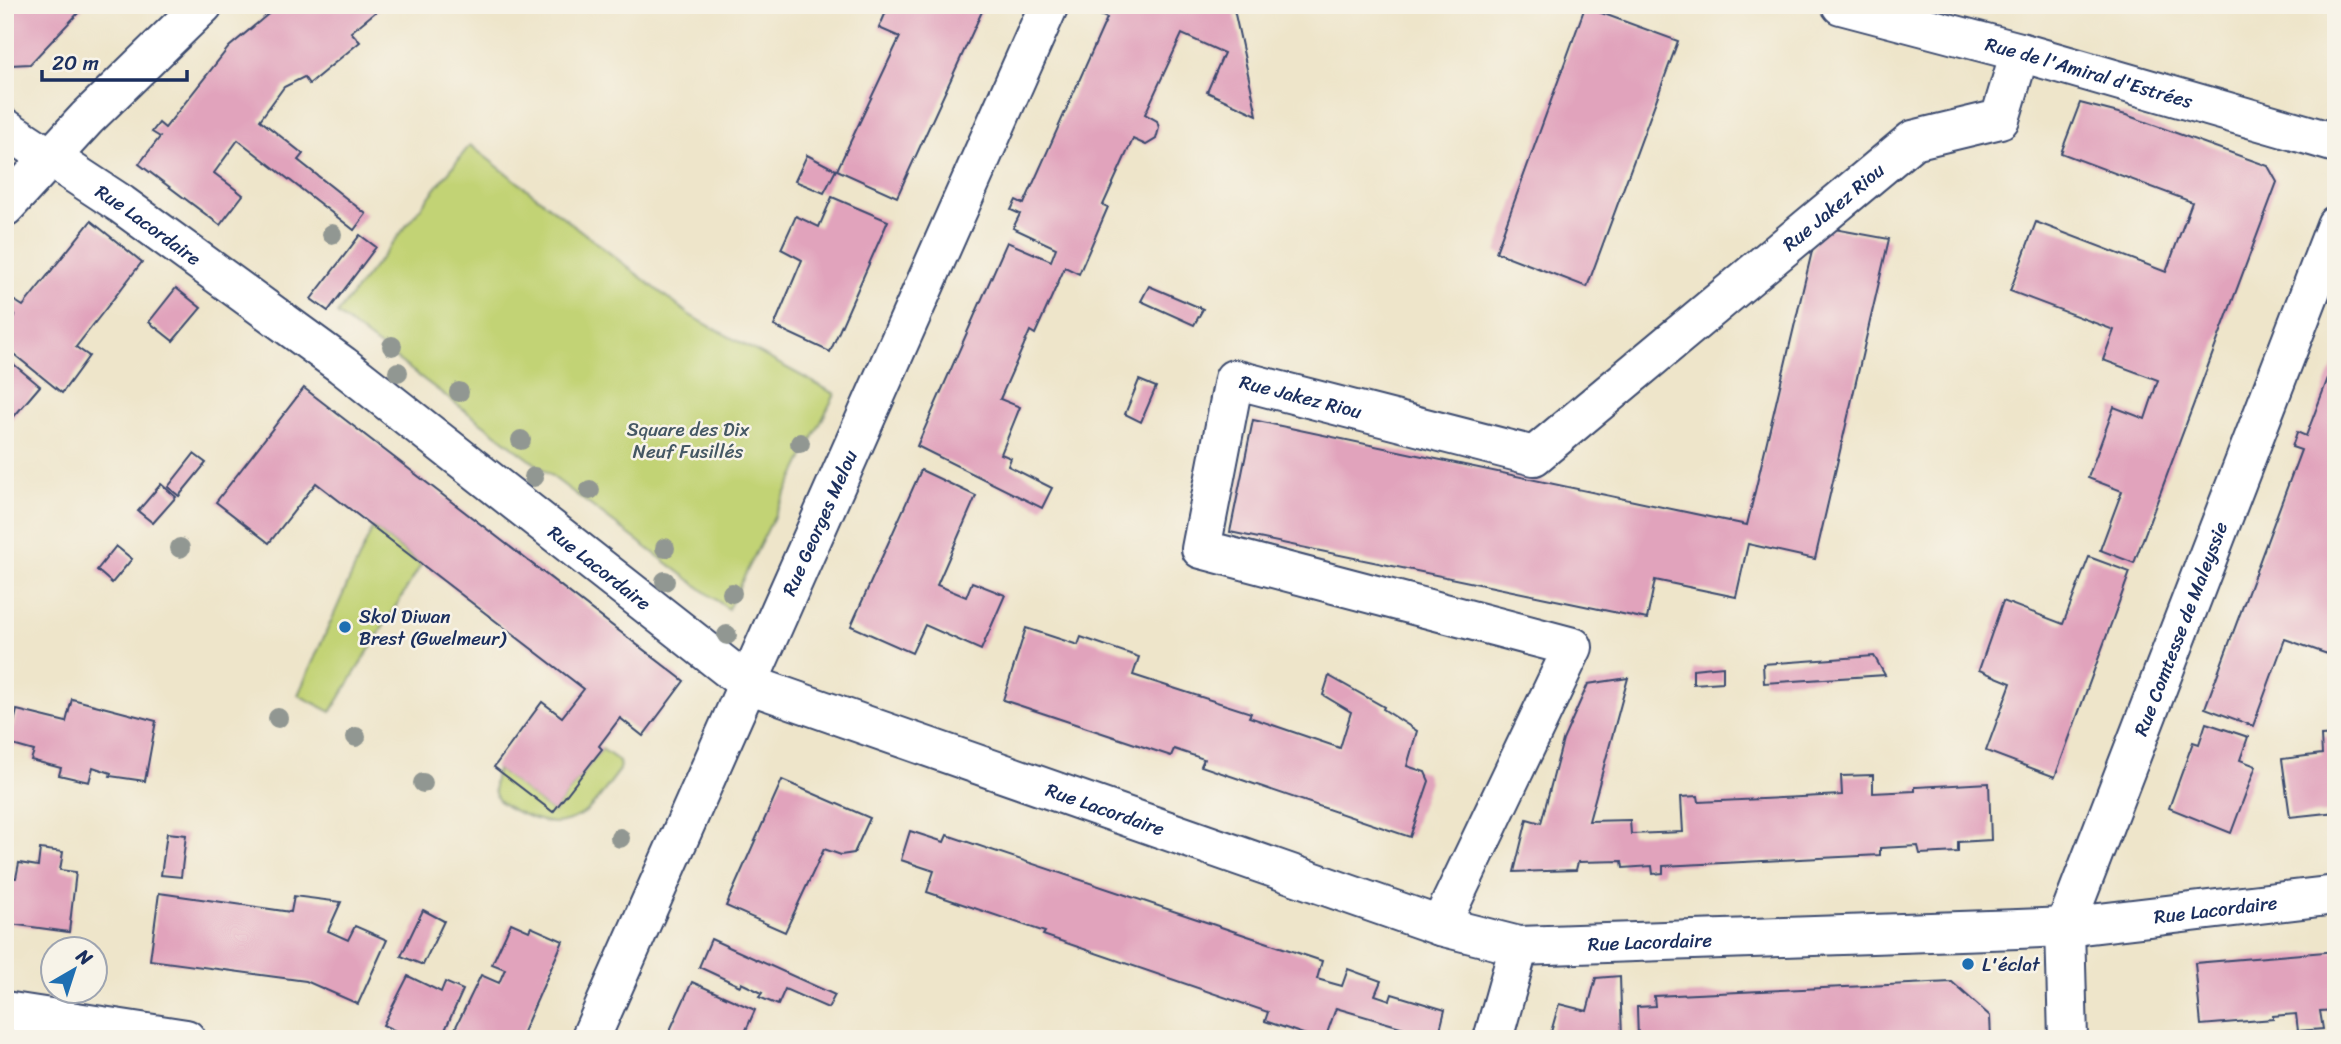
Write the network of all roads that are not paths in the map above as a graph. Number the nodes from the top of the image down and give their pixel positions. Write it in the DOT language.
graph roads {
  1 [pos="203,5"];
  2 [pos="1049,5"];
  3 [pos="1841,5"];
  4 [pos="2020,52"];
  5 [pos="5,128"];
  6 [pos="2336,143"];
  7 [pos="50,157"];
  8 [pos="5,207"];
  9 [pos="2336,225"];
  10 [pos="748,684"];
  11 [pos="2336,895"];
  12 [pos="1440,926"];
  13 [pos="2065,927"];
  14 [pos="1519,946"];
  15 [pos="5,1011"];
  16 [pos="186,1039"];
  17 [pos="590,1039"];
  18 [pos="1493,1039"];
  19 [pos="2068,1039"];
  1 -- 7 [label="street"];
  2 -- 10 [label="street, Rue Georges Melou"];
  3 -- 4 [label="street, Rue de l'Amiral d'Estrées"];
  4 -- 6 [label="street, Rue de l'Amiral d'Estrées"];
  4 -- 12 [label="street, Rue Jakez Riou"];
  5 -- 7 [label="street, Rue Lacordaire"];
  7 -- 8 [label="street"];
  7 -- 10 [label="street, Rue Lacordaire"];
  9 -- 13 [label="street, Rue Comtesse de Maleyssie"];
  10 -- 12 [label="street, Rue Lacordaire"];
  10 -- 17 [label="street, Rue Georges Melou"];
  11 -- 13 [label="street, Rue Lacordaire"];
  12 -- 14 [label="street, Rue Lacordaire"];
  13 -- 14 [label="street, Rue Lacordaire"];
  13 -- 19 [label="street, Rue Comtesse de Maleyssie"];
  14 -- 18 [label="street"];
  15 -- 16 [label="street"];
}
